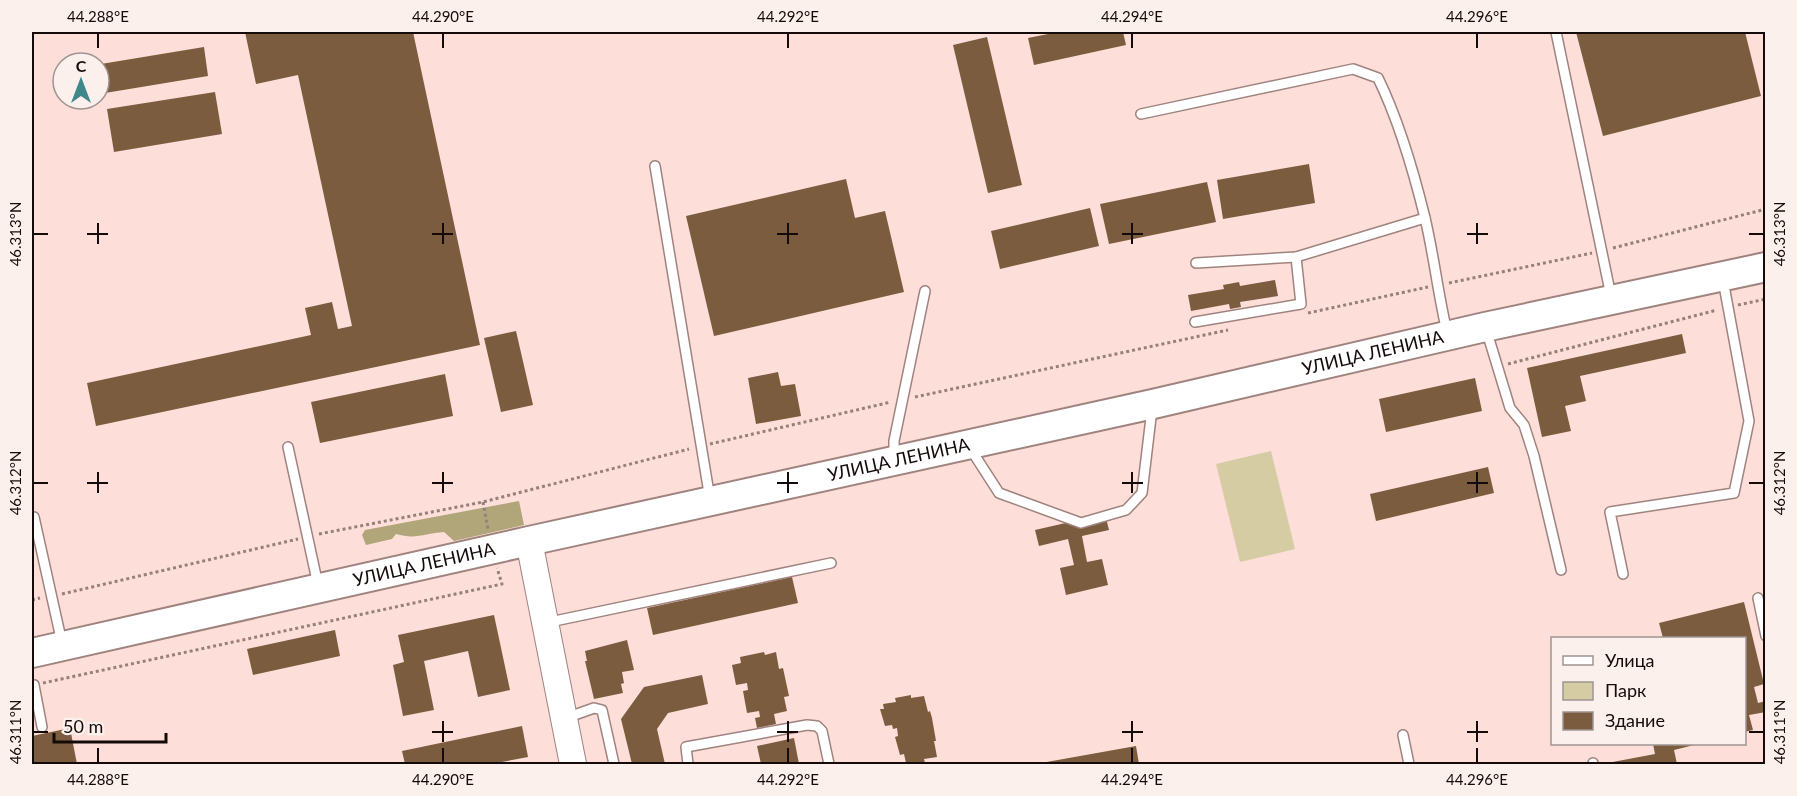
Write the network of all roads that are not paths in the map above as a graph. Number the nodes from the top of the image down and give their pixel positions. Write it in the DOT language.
graph roads {
  1 [pos="1556,32"];
  2 [pos="1141,114"];
  3 [pos="655,166"];
  4 [pos="1425,219"];
  5 [pos="1296,257"];
  6 [pos="1196,263"];
  7 [pos="1766,267"];
  8 [pos="1723,278"];
  9 [pos="925,291"];
  10 [pos="1612,300"];
  11 [pos="1195,322"];
  12 [pos="1485,327"];
  13 [pos="1448,335"];
  14 [pos="1153,404"];
  15 [pos="967,445"];
  16 [pos="288,447"];
  17 [pos="895,461"];
  18 [pos="710,501"];
  19 [pos="34,517"];
  20 [pos="529,541"];
  21 [pos="831,563"];
  22 [pos="1561,570"];
  23 [pos="1623,574"];
  24 [pos="318,588"];
  25 [pos="1758,598"];
  26 [pos="545,623"];
  27 [pos="1766,636"];
  28 [pos="62,646"];
  29 [pos="32,653"];
  30 [pos="33,685"];
  31 [pos="564,719"];
  32 [pos="42,727"];
  33 [pos="1403,735"];
  34 [pos="573,765"];
  35 [pos="614,765"];
  36 [pos="688,765"];
  37 [pos="829,765"];
  38 [pos="1409,765"];
  1 -- 10 [label="lane"];
  2 -- 4 [label="lane"];
  3 -- 18 [label="lane"];
  4 -- 5 [label="lane"];
  4 -- 13 [label="lane"];
  5 -- 6 [label="lane"];
  5 -- 11 [label="lane"];
  7 -- 8 [label="main road, УЛИЦА ЛЕНИНА"];
  8 -- 10 [label="main road, УЛИЦА ЛЕНИНА"];
  8 -- 23 [label="lane"];
  9 -- 17 [label="lane"];
  10 -- 12 [label="main road, УЛИЦА ЛЕНИНА"];
  12 -- 13 [label="main road, УЛИЦА ЛЕНИНА"];
  12 -- 22 [label="lane"];
  13 -- 14 [label="main road, УЛИЦА ЛЕНИНА"];
  14 -- 15 [label="main road, УЛИЦА ЛЕНИНА"];
  14 -- 15 [label="lane"];
  15 -- 17 [label="main road, УЛИЦА ЛЕНИНА"];
  16 -- 24 [label="lane"];
  17 -- 18 [label="main road, УЛИЦА ЛЕНИНА"];
  18 -- 20 [label="main road, УЛИЦА ЛЕНИНА"];
  19 -- 28 [label="lane"];
  20 -- 24 [label="main road, УЛИЦА ЛЕНИНА"];
  20 -- 26 [label="main road"];
  21 -- 26 [label="lane"];
  24 -- 28 [label="main road, УЛИЦА ЛЕНИНА"];
  25 -- 27 [label="lane"];
  26 -- 31 [label="main road"];
  28 -- 29 [label="main road, УЛИЦА ЛЕНИНА"];
  30 -- 32 [label="lane"];
  31 -- 34 [label="main road"];
  31 -- 35 [label="lane"];
  33 -- 38 [label="lane"];
  36 -- 37 [label="lane"];
}
